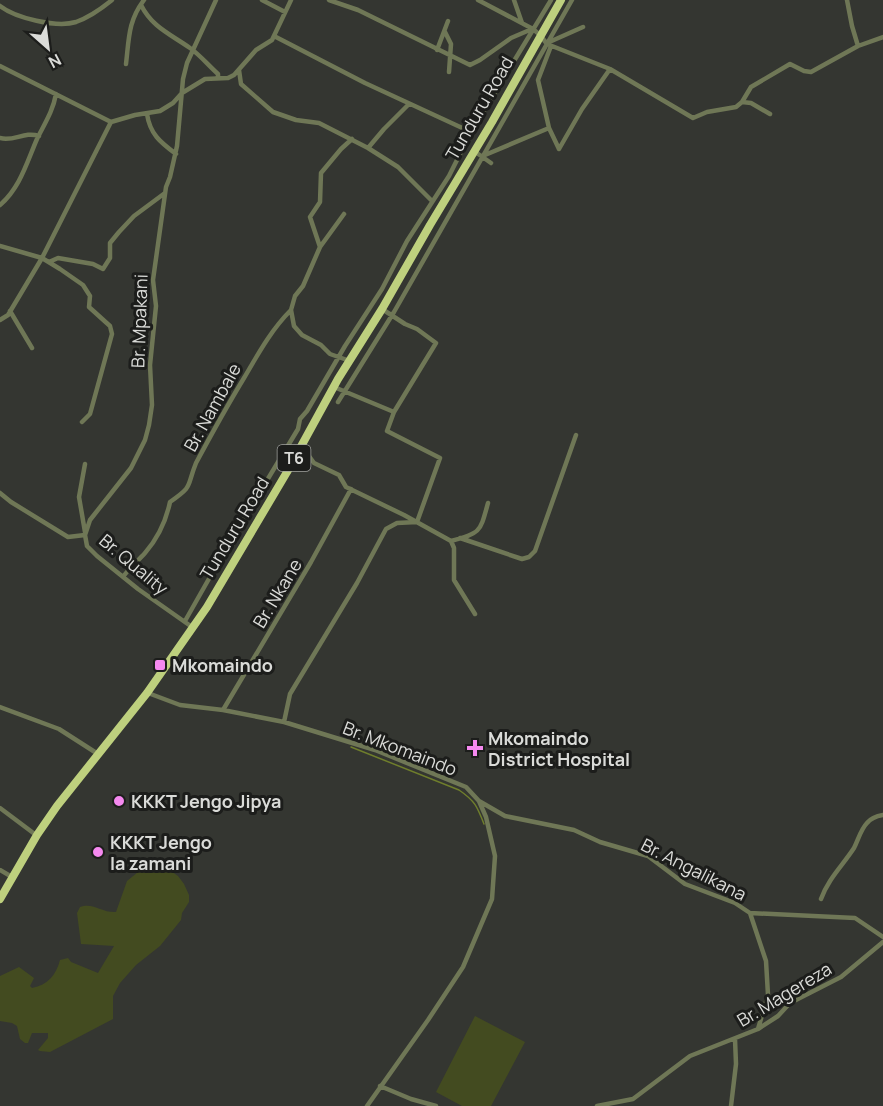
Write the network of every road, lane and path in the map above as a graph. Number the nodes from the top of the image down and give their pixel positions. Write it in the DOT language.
graph roads {
  1 [pos="112,0"];
  2 [pos="216,0"];
  3 [pos="262,0"];
  4 [pos="291,0"];
  5 [pos="329,0"];
  6 [pos="478,0"];
  7 [pos="514,0"];
  8 [pos="551,0"];
  9 [pos="561,0"];
  10 [pos="572,0"];
  11 [pos="847,0"];
  12 [pos="142,2"];
  13 [pos="0,6"];
  14 [pos="285,12"];
  15 [pos="448,21"];
  16 [pos="523,24"];
  17 [pos="583,27"];
  18 [pos="532,29"];
  19 [pos="445,32"];
  20 [pos="540,35"];
  21 [pos="274,36"];
  22 [pos="883,37"];
  23 [pos="549,45"];
  24 [pos="858,46"];
  25 [pos="192,50"];
  26 [pos="437,50"];
  27 [pos="452,57"];
  28 [pos="126,64"];
  29 [pos="0,66"];
  30 [pos="610,69"];
  31 [pos="239,70"];
  32 [pos="449,72"];
  33 [pos="218,77"];
  34 [pos="228,78"];
  35 [pos="241,84"];
  36 [pos="182,93"];
  37 [pos="56,94"];
  38 [pos="742,102"];
  39 [pos="409,104"];
  40 [pos="147,114"];
  41 [pos="770,114"];
  42 [pos="111,122"];
  43 [pos="549,128"];
  44 [pos="471,132"];
  45 [pos="39,136"];
  46 [pos="0,139"];
  47 [pos="352,140"];
  48 [pos="368,148"];
  49 [pos="474,151"];
  50 [pos="176,154"];
  51 [pos="483,157"];
  52 [pos="491,163"];
  53 [pos="165,193"];
  54 [pos="432,201"];
  55 [pos="0,206"];
  56 [pos="344,214"];
  57 [pos="0,246"];
  58 [pos="320,247"];
  59 [pos="42,258"];
  60 [pos="49,262"];
  61 [pos="382,309"];
  62 [pos="291,310"];
  63 [pos="0,311"];
  64 [pos="9,313"];
  65 [pos="392,314"];
  66 [pos="0,320"];
  67 [pos="32,348"];
  68 [pos="339,357"];
  69 [pos="350,361"];
  70 [pos="334,387"];
  71 [pos="345,391"];
  72 [pos="338,402"];
  73 [pos="394,412"];
  74 [pos="82,422"];
  75 [pos="576,435"];
  76 [pos="301,445"];
  77 [pos="85,464"];
  78 [pos="351,489"];
  79 [pos="0,493"];
  80 [pos="488,503"];
  81 [pos="417,522"];
  82 [pos="86,535"];
  83 [pos="460,538"];
  84 [pos="452,541"];
  85 [pos="123,577"];
  86 [pos="475,614"];
  87 [pos="188,624"];
  88 [pos="147,693"];
  89 [pos="0,707"];
  90 [pos="223,710"];
  91 [pos="284,722"];
  92 [pos="98,754"];
  93 [pos="478,801"];
  94 [pos="0,808"];
  95 [pos="883,815"];
  96 [pos="37,835"];
  97 [pos="0,870"];
  98 [pos="12,877"];
  99 [pos="0,899"];
  100 [pos="821,899"];
  101 [pos="750,914"];
  102 [pos="883,937"];
  103 [pos="883,942"];
  104 [pos="758,1029"];
  105 [pos="735,1039"];
  106 [pos="380,1086"];
  107 [pos="367,1106"];
  108 [pos="436,1106"];
  109 [pos="597,1106"];
  110 [pos="731,1106"];
  1 -- 13 [label="street"];
  2 -- 25 [label="street, Br. Mpakani"];
  3 -- 14 [label="street"];
  4 -- 14 [label="street"];
  5 -- 26 [label="street"];
  6 -- 16 [label="street"];
  7 -- 16 [label="street"];
  8 -- 18 [label="street"];
  9 -- 20 [label="highway, Tunduru Road / T6"];
  10 -- 23 [label="street"];
  11 -- 24 [label="street"];
  12 -- 25 [label="street"];
  12 -- 28 [label="street"];
  14 -- 21 [label="street"];
  15 -- 19 [label="street"];
  16 -- 18 [label="street"];
  17 -- 23 [label="street"];
  18 -- 20 [label="street"];
  18 -- 27 [label="street"];
  18 -- 44 [label="street"];
  19 -- 26 [label="street"];
  19 -- 27 [label="street"];
  20 -- 23 [label="street"];
  20 -- 49 [label="highway, Tunduru Road / T6"];
  21 -- 31 [label="street"];
  21 -- 39 [label="street"];
  22 -- 24 [label="street"];
  23 -- 30 [label="street"];
  23 -- 43 [label="street"];
  23 -- 51 [label="street"];
  24 -- 38 [label="street"];
  25 -- 33 [label="street"];
  25 -- 36 [label="street, Br. Mpakani"];
  26 -- 27 [label="street"];
  27 -- 32 [label="street"];
  29 -- 37 [label="street"];
  30 -- 38 [label="street"];
  30 -- 43 [label="street"];
  31 -- 34 [label="street"];
  31 -- 35 [label="street"];
  33 -- 34 [label="street"];
  33 -- 36 [label="street"];
  34 -- 35 [label="street"];
  35 -- 47 [label="street"];
  36 -- 40 [label="street"];
  36 -- 50 [label="street, Br. Mpakani"];
  37 -- 42 [label="street"];
  37 -- 45 [label="street"];
  38 -- 41 [label="street"];
  39 -- 44 [label="street"];
  39 -- 48 [label="street"];
  40 -- 42 [label="street"];
  40 -- 50 [label="street"];
  42 -- 59 [label="street"];
  43 -- 51 [label="street"];
  44 -- 54 [label="street"];
  45 -- 46 [label="street"];
  45 -- 55 [label="street"];
  47 -- 48 [label="street"];
  47 -- 58 [label="street"];
  48 -- 54 [label="street"];
  49 -- 51 [label="street"];
  49 -- 61 [label="highway, Tunduru Road / T6"];
  50 -- 53 [label="street, Br. Mpakani"];
  51 -- 52 [label="street"];
  51 -- 65 [label="street"];
  53 -- 60 [label="street"];
  53 -- 82 [label="street, Br. Mpakani"];
  54 -- 68 [label="street"];
  56 -- 58 [label="street, Br. Nambale"];
  57 -- 59 [label="street"];
  58 -- 62 [label="street, Br. Nambale"];
  59 -- 60 [label="street"];
  59 -- 64 [label="street"];
  60 -- 74 [label="street"];
  61 -- 65 [label="street"];
  61 -- 69 [label="highway, Tunduru Road / T6"];
  62 -- 68 [label="street"];
  62 -- 85 [label="street, Br. Nambale"];
  63 -- 64 [label="street"];
  64 -- 66 [label="street"];
  64 -- 67 [label="street"];
  65 -- 71 [label="street"];
  65 -- 73 [label="street"];
  68 -- 69 [label="street"];
  68 -- 87 [label="street"];
  69 -- 70 [label="highway, Tunduru Road / T6"];
  70 -- 71 [label="street"];
  70 -- 76 [label="highway, Tunduru Road / T6"];
  71 -- 72 [label="street"];
  71 -- 73 [label="street"];
  73 -- 81 [label="street"];
  75 -- 83 [label="street"];
  76 -- 78 [label="street"];
  76 -- 87 [label="highway, Tunduru Road / T6"];
  77 -- 82 [label="street"];
  78 -- 81 [label="street"];
  78 -- 90 [label="street, Br. Nkane"];
  79 -- 82 [label="street, Br. Quality"];
  80 -- 83 [label="street"];
  81 -- 84 [label="street"];
  81 -- 91 [label="street"];
  82 -- 85 [label="street, Br. Quality"];
  83 -- 84 [label="street"];
  84 -- 86 [label="street"];
  85 -- 87 [label="street, Br. Quality"];
  87 -- 88 [label="highway, Tunduru Road / T6"];
  88 -- 90 [label="street, Br. Mkomaindo"];
  88 -- 92 [label="highway, Tunduru Road / T6"];
  89 -- 92 [label="street"];
  90 -- 91 [label="street, Br. Mkomaindo"];
  91 -- 93 [label="street, Br. Mkomaindo"];
  92 -- 96 [label="highway, Tunduru Road / T6"];
  93 -- 101 [label="street, Br. Angalikana"];
  93 -- 106 [label="street, Br. Mkomaindo"];
  94 -- 96 [label="street"];
  95 -- 100 [label="street"];
  96 -- 98 [label="highway, Tunduru Road / T6"];
  97 -- 98 [label="street"];
  98 -- 99 [label="highway, Tunduru Road / T6"];
  101 -- 102 [label="street"];
  101 -- 104 [label="street, Br. Angalikana"];
  103 -- 104 [label="street, Br. Magereza"];
  104 -- 105 [label="street, Br. Magereza"];
  105 -- 109 [label="street, Br. Magereza"];
  105 -- 110 [label="street"];
  106 -- 107 [label="street, Br. Mkomaindo"];
  106 -- 108 [label="street"];
}
